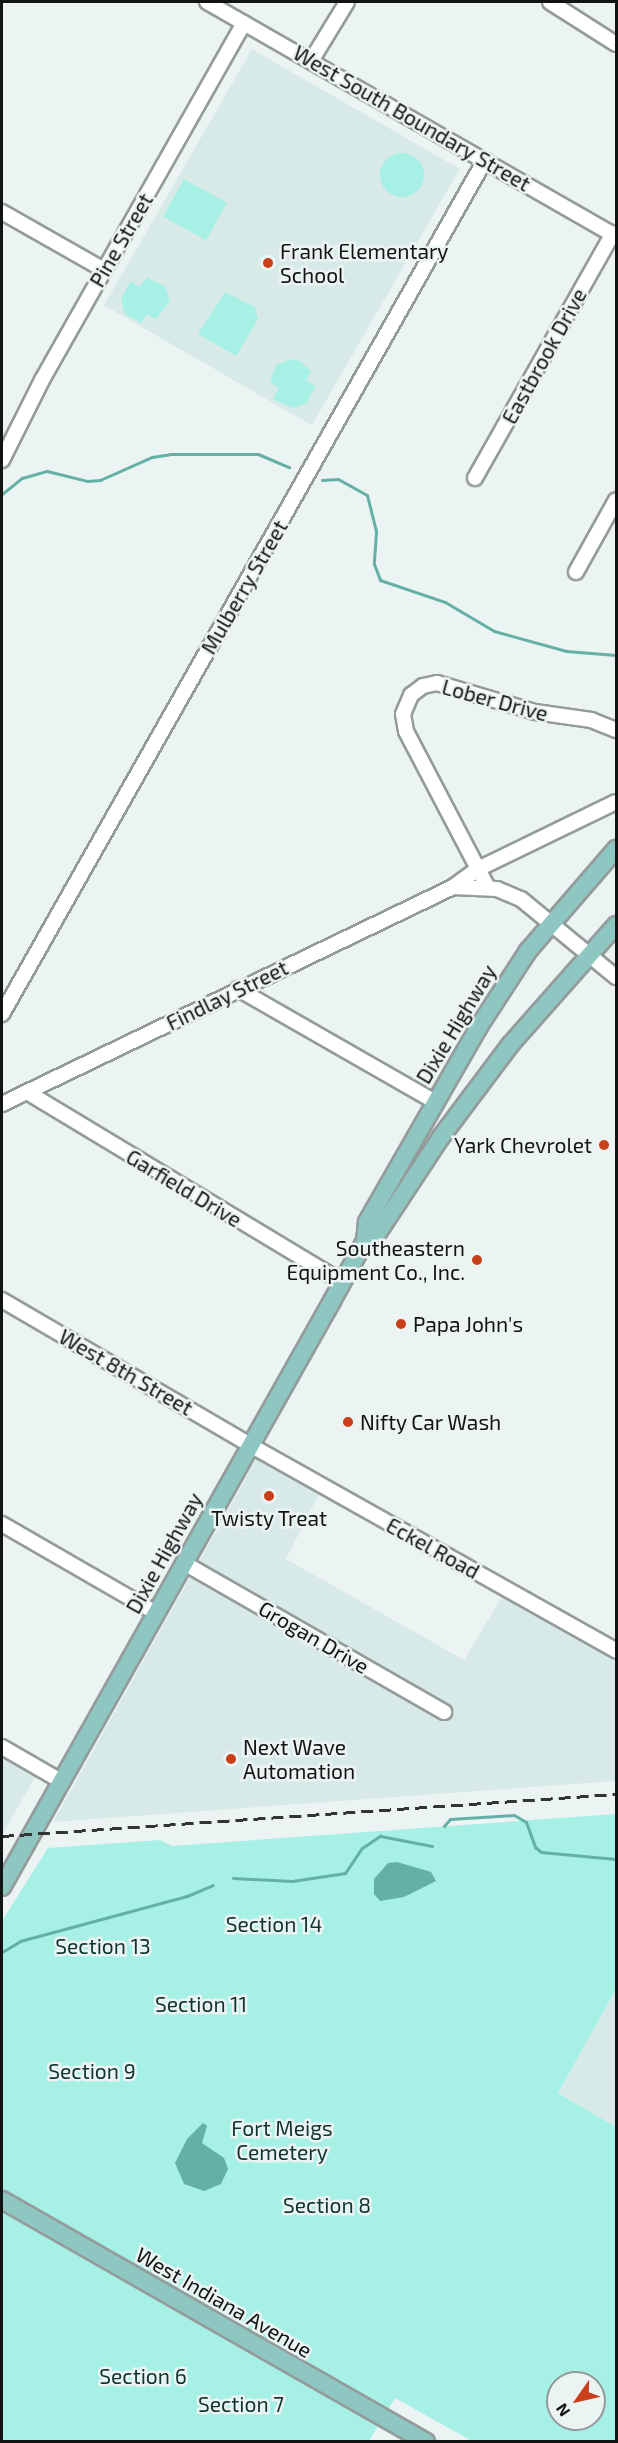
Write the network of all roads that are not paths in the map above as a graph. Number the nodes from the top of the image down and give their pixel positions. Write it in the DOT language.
graph roads {
  1 [pos="207,2"];
  2 [pos="347,2"];
  3 [pos="550,2"];
  4 [pos="244,23"];
  5 [pos="616,44"];
  6 [pos="311,61"];
  7 [pos="485,160"];
  8 [pos="2,212"];
  9 [pos="615,234"];
  10 [pos="104,270"];
  11 [pos="2,460"];
  12 [pos="475,477"];
  13 [pos="616,500"];
  14 [pos="576,572"];
  15 [pos="616,730"];
  16 [pos="616,802"];
  17 [pos="616,849"];
  18 [pos="478,869"];
  19 [pos="453,887"];
  20 [pos="488,888"];
  21 [pos="550,922"];
  22 [pos="616,925"];
  23 [pos="589,953"];
  24 [pos="616,977"];
  25 [pos="238,989"];
  26 [pos="2,1014"];
  27 [pos="27,1092"];
  28 [pos="435,1102"];
  29 [pos="2,1104"];
  30 [pos="365,1241"];
  31 [pos="342,1282"];
  32 [pos="2,1300"];
  33 [pos="250,1445"];
  34 [pos="2,1524"];
  35 [pos="184,1563"];
  36 [pos="156,1613"];
  37 [pos="616,1650"];
  38 [pos="444,1712"];
  39 [pos="2,1747"];
  40 [pos="61,1781"];
  41 [pos="2,1887"];
  42 [pos="2,2200"];
  43 [pos="426,2442"];
  1 -- 4 [label="street, West South Boundary Street"];
  2 -- 6 [label="street"];
  3 -- 5 [label="street"];
  4 -- 6 [label="street, West South Boundary Street"];
  4 -- 10 [label="street, Pine Street"];
  6 -- 7 [label="street, West South Boundary Street"];
  7 -- 9 [label="street, West South Boundary Street"];
  7 -- 26 [label="street, Mulberry Street"];
  8 -- 10 [label="street"];
  9 -- 12 [label="street, Eastbrook Drive"];
  10 -- 11 [label="street, Pine Street"];
  13 -- 14 [label="street"];
  15 -- 18 [label="street, Lober Drive"];
  16 -- 18 [label="street, Findlay Street"];
  17 -- 21 [label="main road, Dixie Highway"];
  18 -- 19 [label="street, Findlay Street"];
  18 -- 20 [label="street, Lober Drive"];
  19 -- 20 [label="street, Findlay Street"];
  19 -- 25 [label="street, Findlay Street"];
  20 -- 21 [label="street, Findlay Street"];
  21 -- 23 [label="street, Findlay Street"];
  21 -- 28 [label="main road, Dixie Highway"];
  22 -- 23 [label="main road, Dixie Highway"];
  23 -- 24 [label="street, Findlay Street"];
  23 -- 30 [label="main road, Dixie Highway"];
  25 -- 27 [label="street, Findlay Street"];
  25 -- 28 [label="street"];
  27 -- 29 [label="street, Findlay Street"];
  27 -- 31 [label="street, Garfield Drive"];
  28 -- 30 [label="main road, Dixie Highway"];
  30 -- 31 [label="main road, Dixie Highway"];
  31 -- 33 [label="main road, Dixie Highway"];
  32 -- 33 [label="street, West 8th Street"];
  33 -- 35 [label="main road, Dixie Highway"];
  33 -- 37 [label="street, Eckel Road"];
  34 -- 36 [label="street"];
  35 -- 36 [label="main road, Dixie Highway"];
  35 -- 38 [label="street, Grogan Drive"];
  36 -- 40 [label="main road, Dixie Highway"];
  39 -- 40 [label="street"];
  40 -- 41 [label="main road, Dixie Highway"];
  42 -- 43 [label="main road, West Indiana Avenue"];
}
